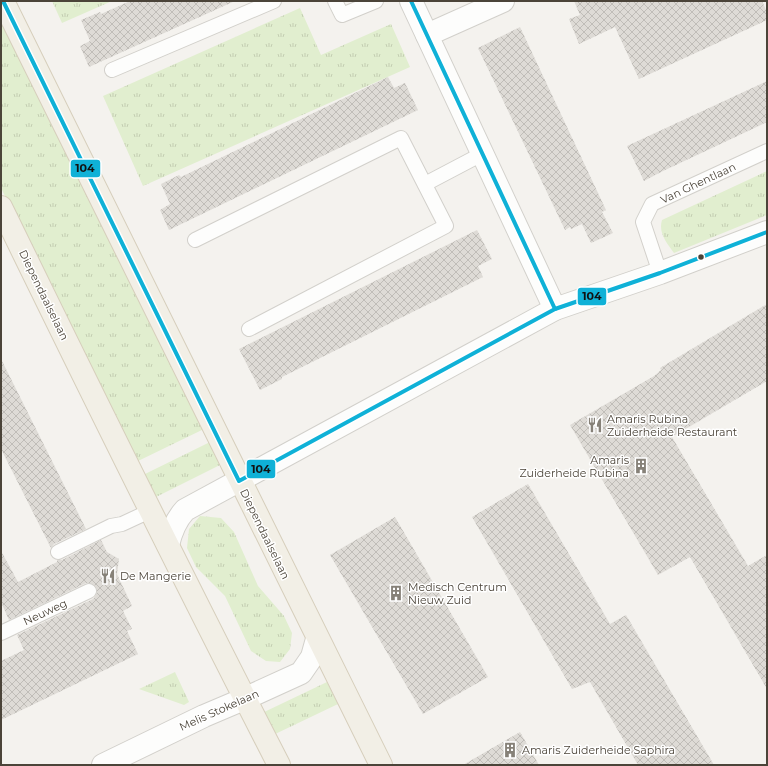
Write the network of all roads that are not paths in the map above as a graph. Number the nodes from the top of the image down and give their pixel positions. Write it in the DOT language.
graph roads {
  1 [pos="2,1"];
  2 [pos="274,1"];
  3 [pos="335,1"];
  4 [pos="376,1"];
  5 [pos="411,1"];
  6 [pos="503,1"];
  7 [pos="427,35"];
  8 [pos="112,70"];
  9 [pos="767,151"];
  10 [pos="482,154"];
  11 [pos="424,184"];
  12 [pos="1,207"];
  13 [pos="767,232"];
  14 [pos="195,240"];
  15 [pos="660,273"];
  16 [pos="555,309"];
  17 [pos="249,330"];
  18 [pos="239,481"];
  19 [pos="150,512"];
  20 [pos="168,545"];
  21 [pos="58,552"];
  22 [pos="89,591"];
  23 [pos="1,633"];
  24 [pos="317,638"];
  25 [pos="244,699"];
  26 [pos="103,765"];
  27 [pos="279,765"];
  28 [pos="381,765"];
  1 -- 18 [label="main road, Diependaalselaan"];
  2 -- 8 [label="lane"];
  3 -- 4 [label="lane"];
  5 -- 7 [label="street"];
  6 -- 7 [label="street"];
  7 -- 10 [label="street"];
  9 -- 15 [label="lane, Van Ghentlaan"];
  10 -- 11 [label="lane"];
  10 -- 16 [label="street"];
  11 -- 14 [label="lane"];
  11 -- 17 [label="lane"];
  12 -- 19 [label="main road, Diependaalselaan"];
  13 -- 15 [label="street"];
  15 -- 16 [label="street"];
  16 -- 18 [label="street"];
  18 -- 20 [label="street"];
  18 -- 24 [label="main road, Diependaalselaan"];
  19 -- 20 [label="main road, Diependaalselaan"];
  19 -- 21 [label="lane"];
  20 -- 25 [label="main road, Diependaalselaan"];
  22 -- 23 [label="lane, Neuweg"];
  24 -- 25 [label="street, Melis Stokelaan"];
  24 -- 28 [label="main road, Diependaalselaan"];
  25 -- 26 [label="street, Melis Stokelaan"];
  25 -- 27 [label="main road, Diependaalselaan"];
}
